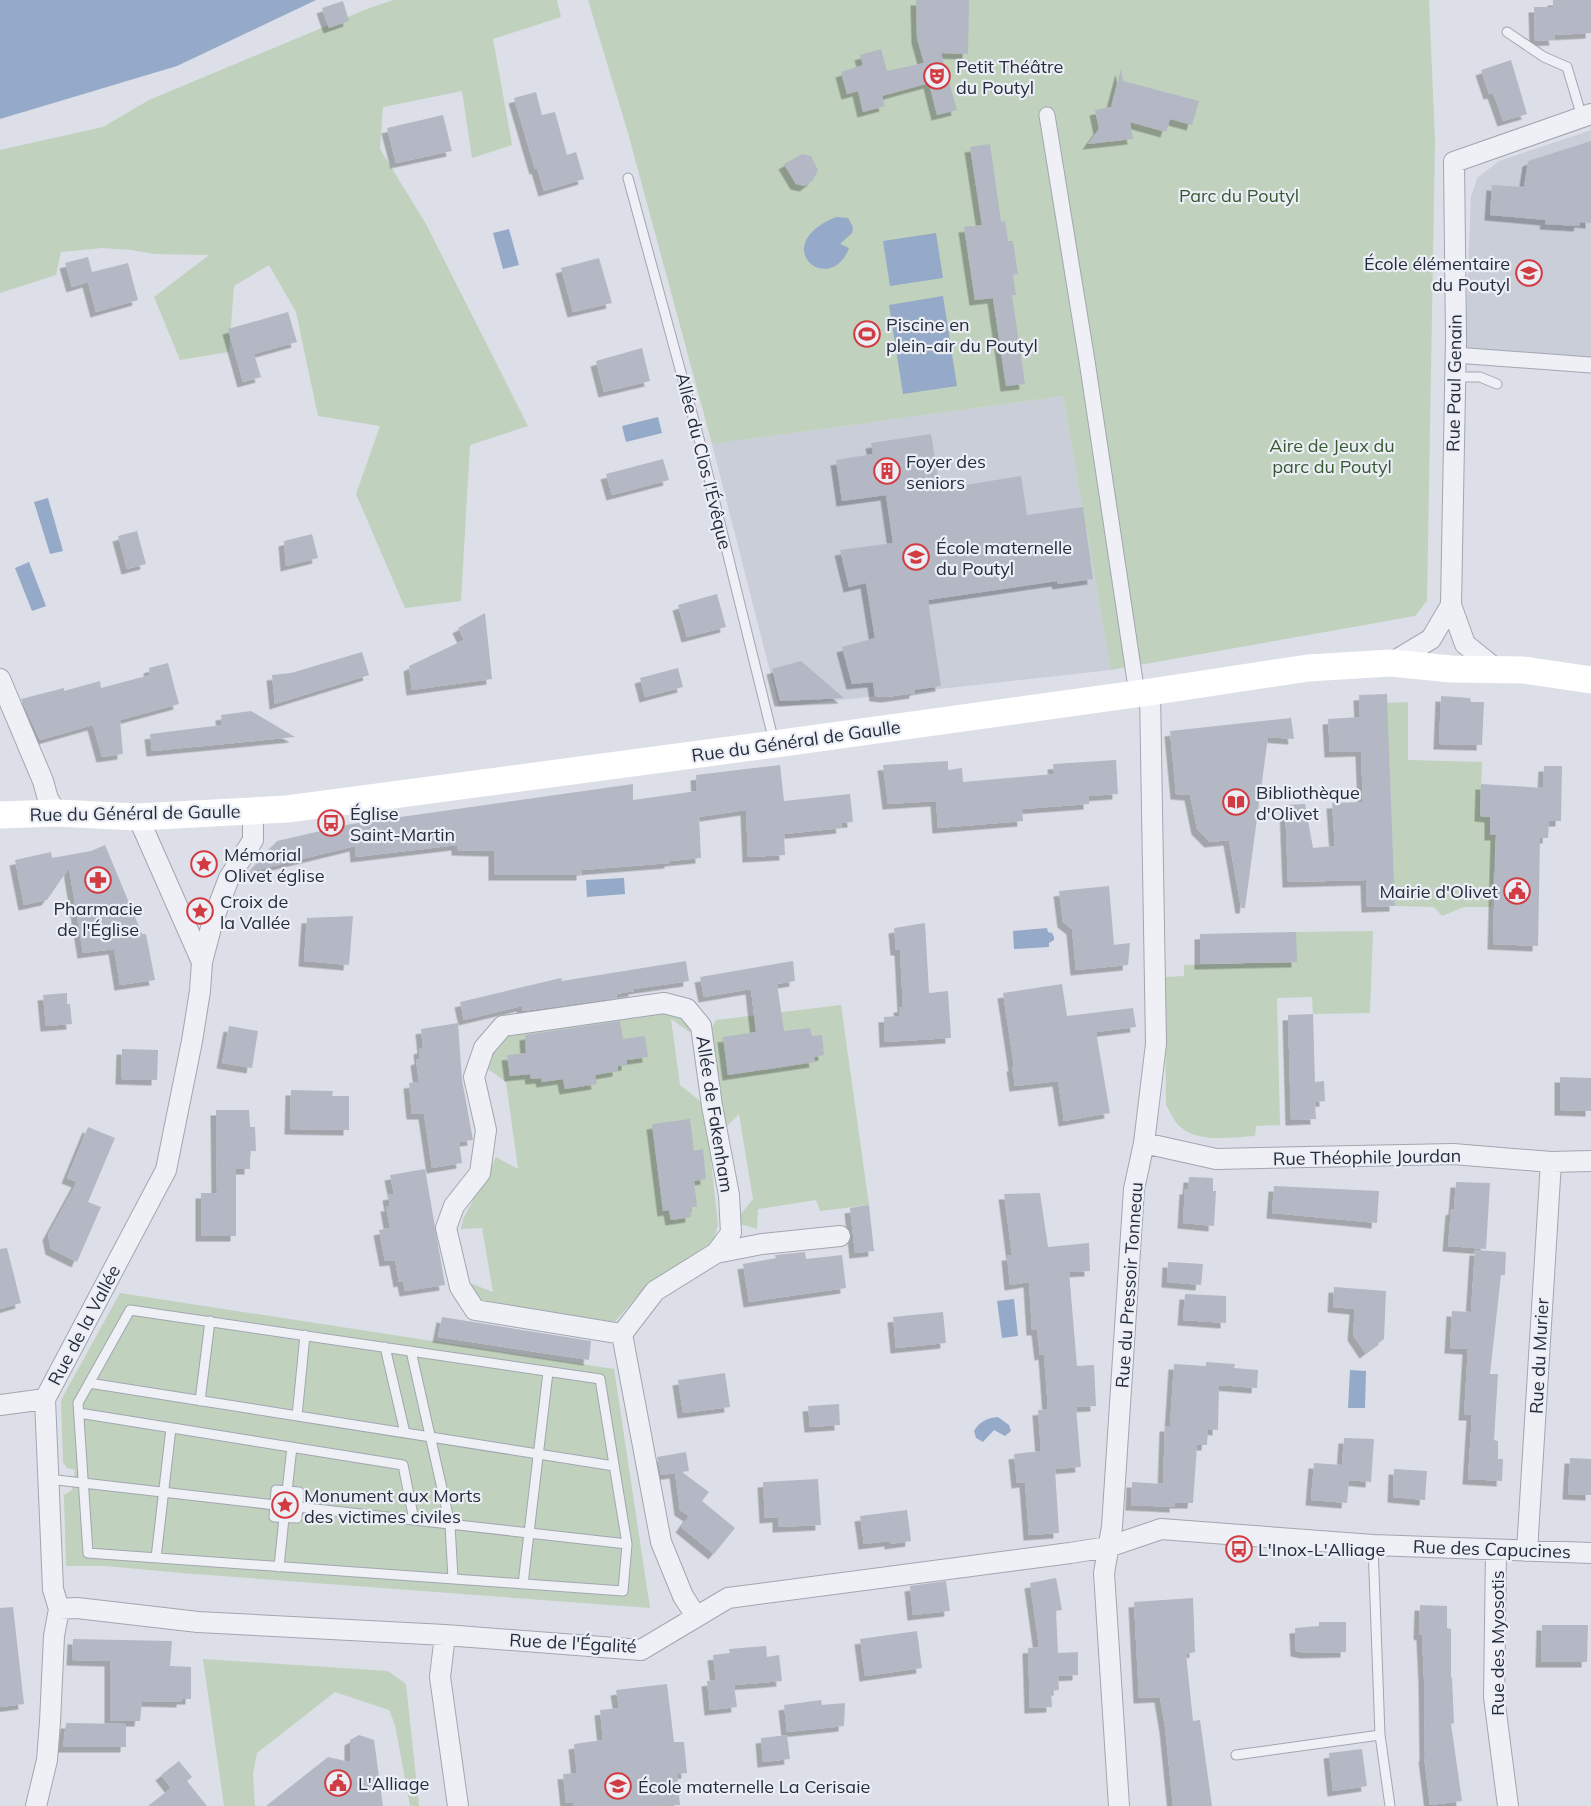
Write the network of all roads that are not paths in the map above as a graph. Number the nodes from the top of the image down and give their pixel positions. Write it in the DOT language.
graph roads {
  1 [pos="1507,32"];
  2 [pos="1047,115"];
  3 [pos="1587,116"];
  4 [pos="628,178"];
  5 [pos="1455,356"];
  6 [pos="1591,365"];
  7 [pos="1455,377"];
  8 [pos="1497,384"];
  9 [pos="1451,606"];
  10 [pos="1391,663"];
  11 [pos="1496,669"];
  12 [pos="0,679"];
  13 [pos="1591,681"];
  14 [pos="1143,693"];
  15 [pos="775,744"];
  16 [pos="253,812"];
  17 [pos="57,813"];
  18 [pos="0,815"];
  19 [pos="138,817"];
  20 [pos="202,962"];
  21 [pos="1144,1143"];
  22 [pos="1591,1161"];
  23 [pos="1551,1162"];
  24 [pos="840,1236"];
  25 [pos="716,1253"];
  26 [pos="210,1321"];
  27 [pos="622,1334"];
  28 [pos="305,1335"];
  29 [pos="385,1347"];
  30 [pos="411,1352"];
  31 [pos="548,1372"];
  32 [pos="89,1383"];
  33 [pos="45,1399"];
  34 [pos="200,1401"];
  35 [pos="0,1405"];
  36 [pos="79,1413"];
  37 [pos="297,1416"];
  38 [pos="171,1428"];
  39 [pos="405,1433"];
  40 [pos="430,1437"];
  41 [pos="292,1447"];
  42 [pos="539,1454"];
  43 [pos="614,1466"];
  44 [pos="47,1479"];
  45 [pos="82,1483"];
  46 [pos="287,1491"];
  47 [pos="164,1492"];
  48 [pos="275,1505"];
  49 [pos="298,1507"];
  50 [pos="284,1518"];
  51 [pos="414,1520"];
  52 [pos="450,1524"];
  53 [pos="529,1533"];
  54 [pos="627,1544"];
  55 [pos="1373,1545"];
  56 [pos="1108,1547"];
  57 [pos="1496,1551"];
  58 [pos="1527,1551"];
  59 [pos="1591,1553"];
  60 [pos="156,1558"];
  61 [pos="279,1567"];
  62 [pos="453,1579"];
  63 [pos="523,1584"];
  64 [pos="59,1609"];
  65 [pos="696,1616"];
  66 [pos="445,1635"];
  67 [pos="1380,1735"];
  68 [pos="1236,1755"];
  69 [pos="36,1806"];
  70 [pos="458,1806"];
  71 [pos="1119,1806"];
  72 [pos="1390,1806"];
  73 [pos="1508,1806"];
  1 -- 3 [label="lane"];
  2 -- 14 [label="street"];
  3 -- 5 [label="street, Rue Paul Genain"];
  4 -- 15 [label="lane, Allée du Clos l'Évêque"];
  5 -- 6 [label="street"];
  5 -- 7 [label="street, Rue Paul Genain"];
  7 -- 8 [label="lane"];
  7 -- 9 [label="street, Rue Paul Genain"];
  9 -- 10 [label="street"];
  9 -- 11 [label="street, Rue Paul Genain"];
  10 -- 11 [label="main road, Rue du Général de Gaulle"];
  10 -- 14 [label="main road, Rue du Général de Gaulle"];
  11 -- 13 [label="main road, Rue du Général de Gaulle"];
  12 -- 17 [label="street"];
  14 -- 15 [label="main road, Rue du Général de Gaulle"];
  14 -- 21 [label="street, Rue du Pressoir Tonneau"];
  15 -- 16 [label="main road, Rue du Général de Gaulle"];
  16 -- 19 [label="main road, Rue du Général de Gaulle"];
  16 -- 20 [label="street, Rue de la Vallée"];
  17 -- 18 [label="main road, Rue du Général de Gaulle"];
  17 -- 19 [label="main road, Rue du Général de Gaulle"];
  19 -- 20 [label="street, Rue de la Vallée"];
  20 -- 33 [label="street, Rue de la Vallée"];
  21 -- 23 [label="street, Rue Théophile Jourdan"];
  21 -- 56 [label="street, Rue du Pressoir Tonneau"];
  22 -- 23 [label="street, Rue Théophile Jourdan"];
  23 -- 58 [label="street, Rue du Murier"];
  24 -- 25 [label="street, Allée de Fakenham"];
  25 -- 27 [label="street, Allée de Fakenham"];
  25 -- 27 [label="street, Allée de Fakenham"];
  26 -- 28 [label="lane"];
  26 -- 32 [label="lane"];
  26 -- 34 [label="lane"];
  27 -- 65 [label="street"];
  28 -- 29 [label="lane"];
  28 -- 37 [label="lane"];
  29 -- 30 [label="lane"];
  29 -- 39 [label="lane"];
  30 -- 31 [label="lane"];
  30 -- 40 [label="lane"];
  31 -- 42 [label="lane"];
  31 -- 43 [label="lane"];
  32 -- 34 [label="lane"];
  32 -- 36 [label="lane"];
  33 -- 35 [label="street"];
  33 -- 44 [label="street, Rue de la Vallée"];
  34 -- 37 [label="lane"];
  36 -- 38 [label="lane"];
  36 -- 45 [label="lane"];
  37 -- 39 [label="lane"];
  38 -- 41 [label="lane"];
  38 -- 47 [label="lane"];
  39 -- 40 [label="lane"];
  40 -- 42 [label="lane"];
  40 -- 52 [label="lane"];
  41 -- 46 [label="lane"];
  41 -- 51 [label="lane"];
  42 -- 43 [label="lane"];
  42 -- 53 [label="lane"];
  43 -- 54 [label="lane"];
  44 -- 45 [label="lane"];
  44 -- 64 [label="street, Rue de la Vallée"];
  45 -- 47 [label="lane"];
  45 -- 60 [label="lane"];
  46 -- 48 [label="lane"];
  46 -- 49 [label="lane"];
  47 -- 48 [label="lane"];
  47 -- 60 [label="lane"];
  48 -- 50 [label="lane"];
  49 -- 50 [label="lane"];
  49 -- 51 [label="lane"];
  50 -- 61 [label="lane"];
  51 -- 52 [label="lane"];
  52 -- 53 [label="lane"];
  52 -- 62 [label="lane"];
  53 -- 54 [label="lane"];
  53 -- 63 [label="lane"];
  54 -- 63 [label="lane"];
  55 -- 56 [label="street, Rue des Capucines"];
  55 -- 57 [label="street, Rue des Capucines"];
  55 -- 67 [label="lane"];
  56 -- 65 [label="street, Rue de l'Égalité"];
  56 -- 71 [label="street, Rue du Pressoir Tonneau"];
  57 -- 58 [label="street, Rue des Capucines"];
  57 -- 73 [label="street, Rue des Myosotis"];
  58 -- 59 [label="street, Rue des Capucines"];
  60 -- 61 [label="lane"];
  61 -- 62 [label="lane"];
  62 -- 63 [label="lane"];
  64 -- 66 [label="street, Rue de l'Égalité"];
  64 -- 69 [label="street, Rue de la Vallée"];
  65 -- 66 [label="street, Rue de l'Égalité"];
  66 -- 70 [label="street"];
  67 -- 68 [label="lane"];
  67 -- 72 [label="lane"];
}
